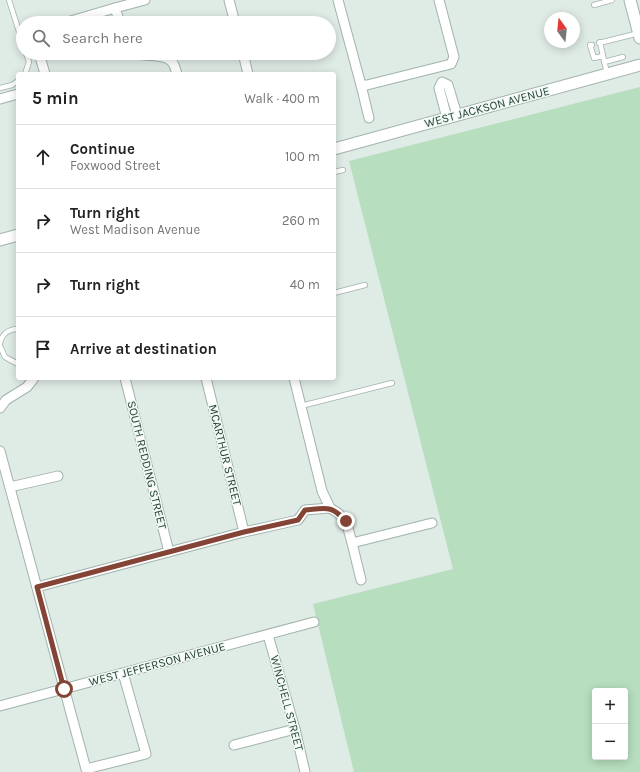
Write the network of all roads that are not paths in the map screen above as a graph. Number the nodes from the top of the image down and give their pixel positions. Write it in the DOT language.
graph roads {
  1 [pos="9,0"];
  2 [pos="145,0"];
  3 [pos="229,0"];
  4 [pos="338,0"];
  5 [pos="438,0"];
  6 [pos="612,0"];
  7 [pos="630,0"];
  8 [pos="594,5"];
  9 [pos="115,8"];
  10 [pos="88,16"];
  11 [pos="118,16"];
  12 [pos="233,16"];
  13 [pos="16,22"];
  14 [pos="639,35"];
  15 [pos="592,45"];
  16 [pos="603,56"];
  17 [pos="623,57"];
  18 [pos="28,60"];
  19 [pos="41,60"];
  20 [pos="171,60"];
  21 [pos="245,60"];
  22 [pos="604,62"];
  23 [pos="640,65"];
  24 [pos="439,67"];
  25 [pos="26,72"];
  26 [pos="44,72"];
  27 [pos="176,72"];
  28 [pos="248,72"];
  29 [pos="607,74"];
  30 [pos="16,82"];
  31 [pos="361,85"];
  32 [pos="0,88"];
  33 [pos="16,95"];
  34 [pos="0,99"];
  35 [pos="452,117"];
  36 [pos="369,118"];
  37 [pos="336,148"];
  38 [pos="343,170"];
  39 [pos="336,172"];
  40 [pos="16,236"];
  41 [pos="0,240"];
  42 [pos="365,285"];
  43 [pos="336,292"];
  44 [pos="16,329"];
  45 [pos="0,342"];
  46 [pos="0,346"];
  47 [pos="16,363"];
  48 [pos="32,380"];
  49 [pos="126,380"];
  50 [pos="206,380"];
  51 [pos="294,380"];
  52 [pos="392,383"];
  53 [pos="301,406"];
  54 [pos="0,408"];
  55 [pos="0,451"];
  56 [pos="58,476"];
  57 [pos="10,487"];
  58 [pos="330,508"];
  59 [pos="432,523"];
  60 [pos="244,532"];
  61 [pos="352,543"];
  62 [pos="169,552"];
  63 [pos="361,580"];
  64 [pos="37,587"];
  65 [pos="314,622"];
  66 [pos="268,635"];
  67 [pos="123,673"];
  68 [pos="64,689"];
  69 [pos="0,706"];
  70 [pos="295,729"];
  71 [pos="234,745"];
  72 [pos="305,772"];
  1 -- 13 [label="lane"];
  2 -- 9 [label="street"];
  3 -- 12 [label="street"];
  4 -- 31 [label="street"];
  5 -- 24 [label="street"];
  6 -- 8 [label="lane"];
  7 -- 14 [label="street"];
  9 -- 10 [label="street"];
  9 -- 11 [label="street"];
  14 -- 16 [label="lane"];
  15 -- 16 [label="lane"];
  16 -- 22 [label="lane"];
  17 -- 22 [label="lane"];
  18 -- 25 [label="lane"];
  19 -- 26 [label="street"];
  20 -- 27 [label="street"];
  21 -- 28 [label="street"];
  22 -- 29 [label="lane"];
  23 -- 29 [label="street, WEST JACKSON AVENUE"];
  24 -- 31 [label="street"];
  24 -- 35 [label="street"];
  29 -- 35 [label="street, WEST JACKSON AVENUE"];
  30 -- 32 [label="lane"];
  31 -- 36 [label="street"];
  33 -- 34 [label="street"];
  35 -- 37 [label="street, WEST JACKSON AVENUE"];
  38 -- 39 [label="lane"];
  40 -- 41 [label="street"];
  42 -- 43 [label="lane"];
  44 -- 45 [label="lane"];
  46 -- 47 [label="lane"];
  48 -- 54 [label="street"];
  49 -- 62 [label="street, SOUTH REDDING STREET"];
  50 -- 60 [label="street, MCARTHUR STREET"];
  51 -- 53 [label="street"];
  52 -- 53 [label="lane"];
  53 -- 58 [label="street"];
  55 -- 57 [label="street"];
  56 -- 57 [label="street"];
  57 -- 64 [label="street"];
  58 -- 60 [label="street"];
  58 -- 61 [label="street"];
  59 -- 61 [label="street"];
  60 -- 62 [label="street"];
  61 -- 63 [label="street"];
  62 -- 64 [label="street"];
  64 -- 68 [label="street"];
  65 -- 66 [label="street, WEST JEFFERSON AVENUE"];
  66 -- 67 [label="street, WEST JEFFERSON AVENUE"];
  66 -- 70 [label="street, WINCHELL STREET"];
  67 -- 68 [label="street, WEST JEFFERSON AVENUE"];
  67 -- 68 [label="street"];
  68 -- 69 [label="street, WEST JEFFERSON AVENUE"];
  70 -- 71 [label="street"];
  70 -- 72 [label="street, WINCHELL STREET"];
}
